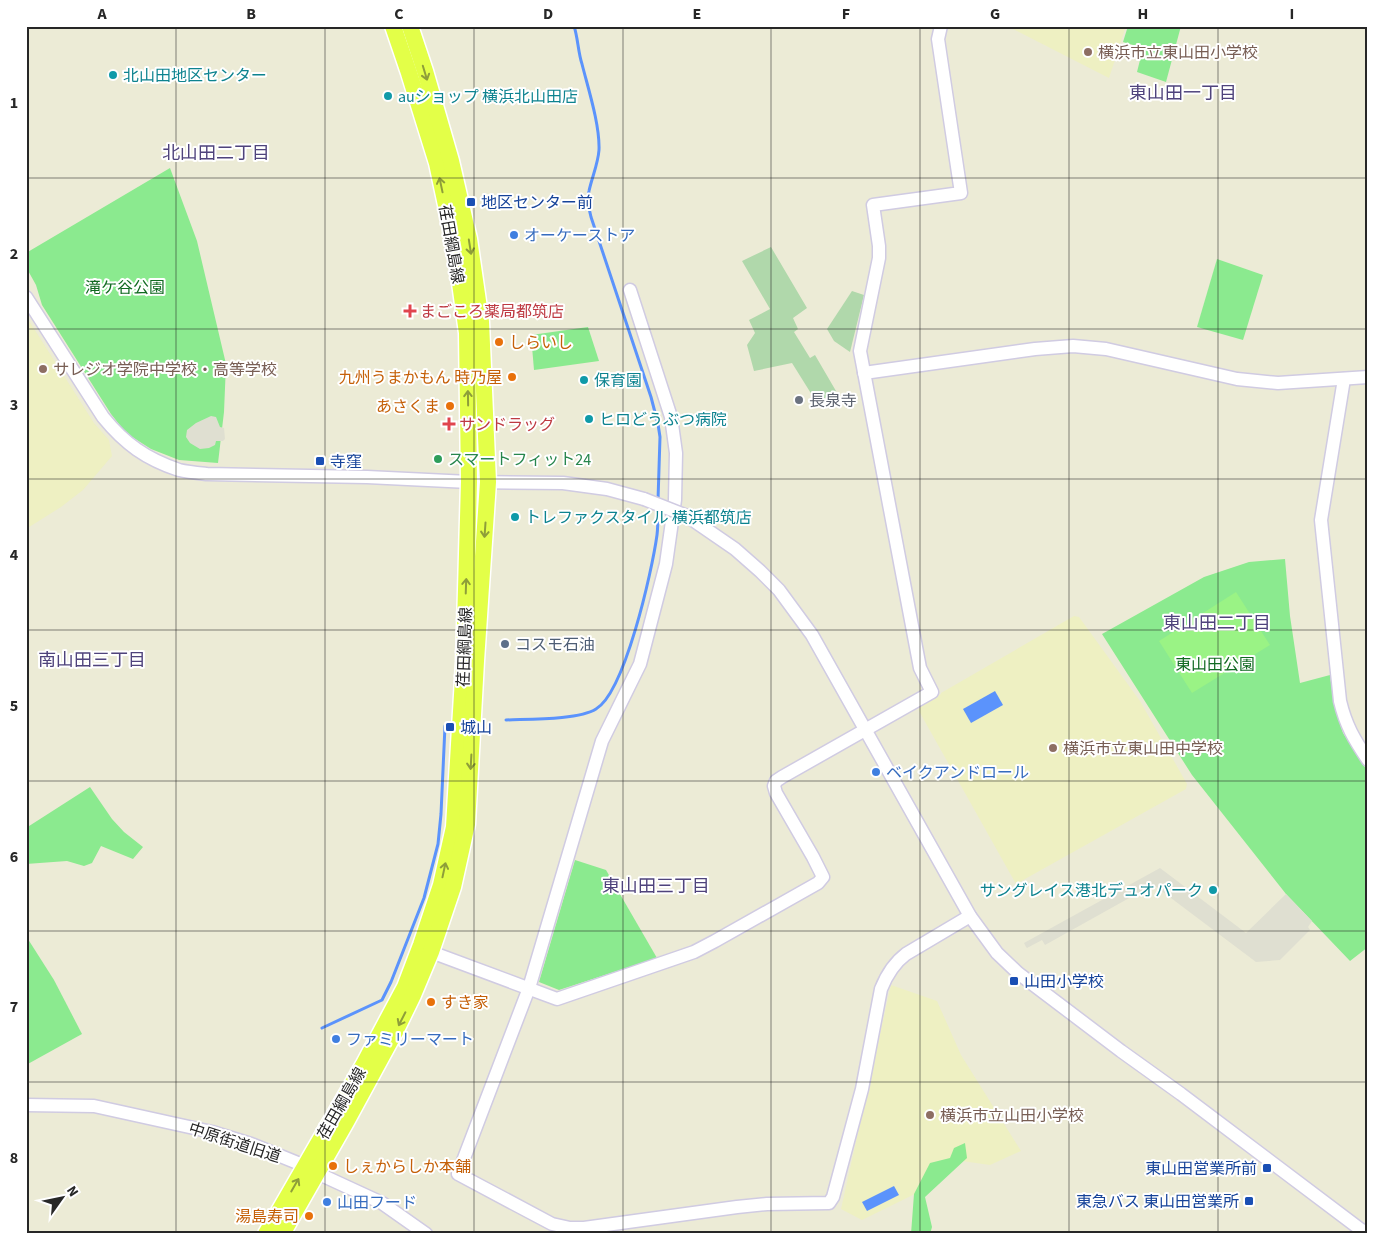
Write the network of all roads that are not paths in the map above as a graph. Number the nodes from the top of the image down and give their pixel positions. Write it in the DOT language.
graph roads {
  1 [pos="393,26"];
  2 [pos="410,26"];
  3 [pos="941,26"];
  4 [pos="630,290"];
  5 [pos="26,297"];
  6 [pos="864,373"];
  7 [pos="1368,378"];
  8 [pos="1344,379"];
  9 [pos="469,482"];
  10 [pos="488,482"];
  11 [pos="866,730"];
  12 [pos="1368,760"];
  13 [pos="970,916"];
  14 [pos="431,952"];
  15 [pos="529,988"];
  16 [pos="26,1105"];
  17 [pos="311,1170"];
  18 [pos="1362,1232"];
  19 [pos="266,1234"];
  20 [pos="282,1234"];
  21 [pos="426,1234"];
  9 -- 1 [label="main road, 荏田綱島線, one-way"];
  2 -- 10 [label="main road, 荏田綱島線, one-way"];
  3 -- 6 [label="street"];
  4 -- 15 [label="street"];
  5 -- 9 [label="street"];
  6 -- 8 [label="street"];
  6 -- 11 [label="street"];
  7 -- 8 [label="street"];
  8 -- 12 [label="street"];
  9 -- 10 [label="street"];
  17 -- 9 [label="main road, 荏田綱島線, one-way"];
  10 -- 11 [label="street, bridge"];
  10 -- 14 [label="main road, 荏田綱島線, one-way"];
  11 -- 13 [label="street"];
  11 -- 15 [label="street"];
  13 -- 15 [label="street"];
  13 -- 18 [label="street"];
  14 -- 15 [label="street"];
  14 -- 17 [label="main road, 荏田綱島線, one-way"];
  16 -- 17 [label="street, 中原街道旧道"];
  19 -- 17 [label="main road, 荏田綱島線, one-way"];
  17 -- 20 [label="main road, 荏田綱島線"];
  17 -- 21 [label="street, 中原街道旧道"];
}
